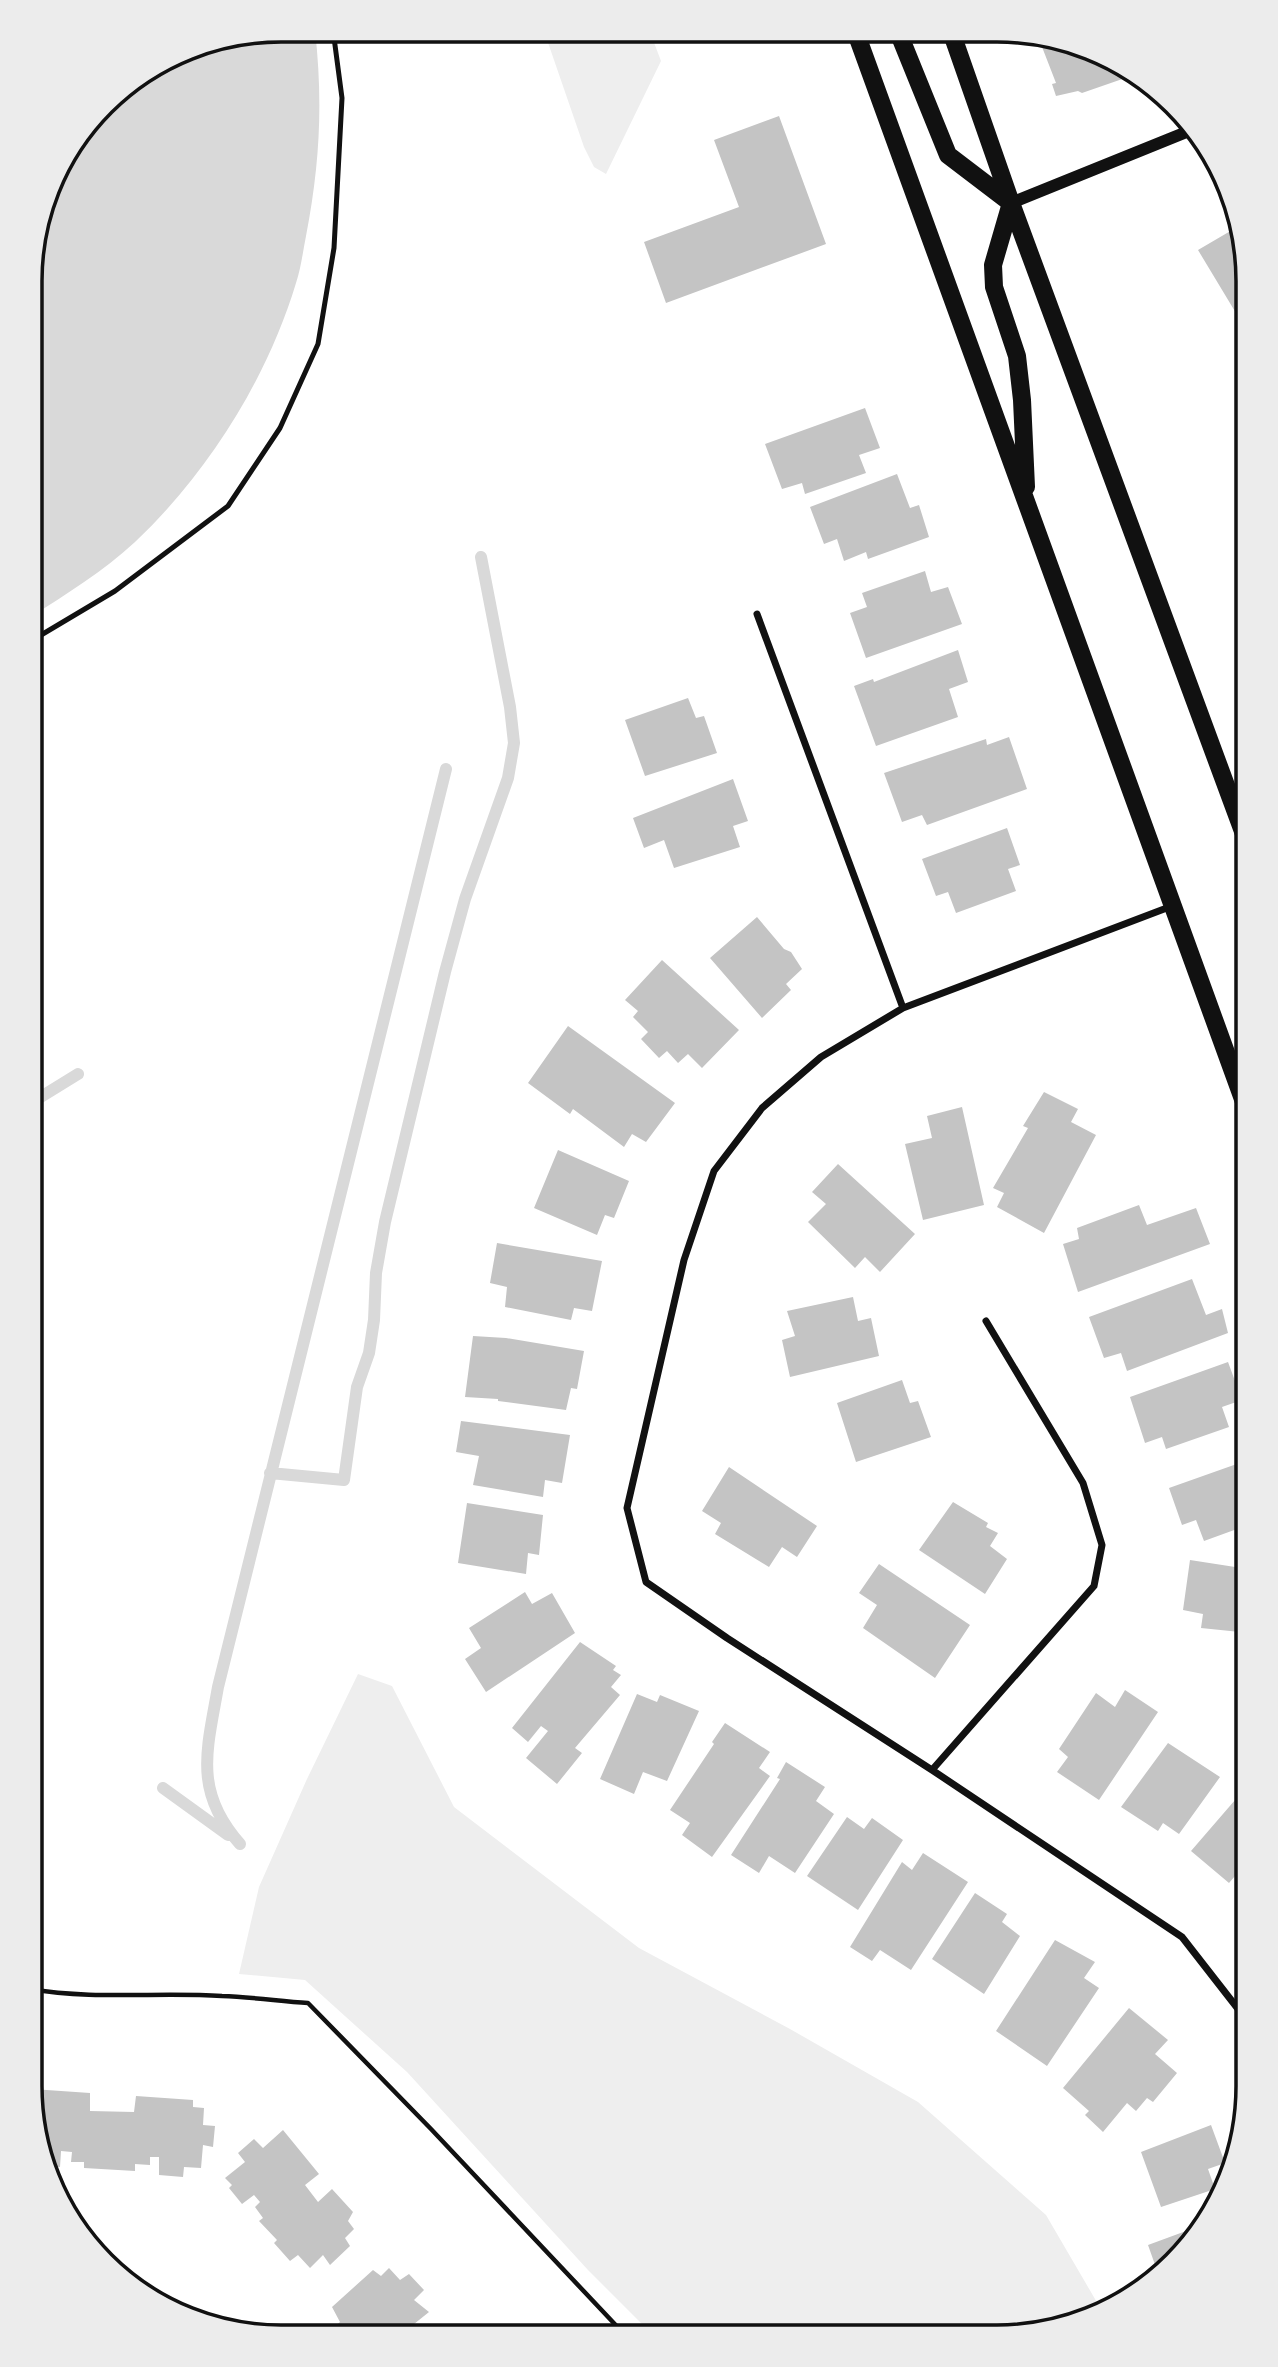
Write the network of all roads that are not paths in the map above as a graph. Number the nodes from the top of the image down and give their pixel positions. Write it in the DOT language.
graph roads {
  1 [pos="335,42"];
  2 [pos="859,42"];
  3 [pos="902,42"];
  4 [pos="955,42"];
  5 [pos="1184,133"];
  6 [pos="1011,204"];
  7 [pos="1026,505"];
  8 [pos="757,614"];
  9 [pos="42,635"];
  10 [pos="1236,812"];
  11 [pos="1173,906"];
  12 [pos="903,1009"];
  13 [pos="1236,1079"];
  14 [pos="986,1321"];
  15 [pos="932,1770"];
  16 [pos="1235,2005"];
  1 -- 9 [label="lane"];
  2 -- 7 [label="main road"];
  3 -- 6 [label="main road"];
  4 -- 6 [label="main road"];
  5 -- 6 [label="street"];
  6 -- 7 [label="main road"];
  6 -- 10 [label="main road"];
  7 -- 11 [label="main road"];
  8 -- 12 [label="street"];
  11 -- 12 [label="street"];
  11 -- 13 [label="main road"];
  12 -- 15 [label="street"];
  14 -- 15 [label="street"];
  15 -- 16 [label="street"];
}
